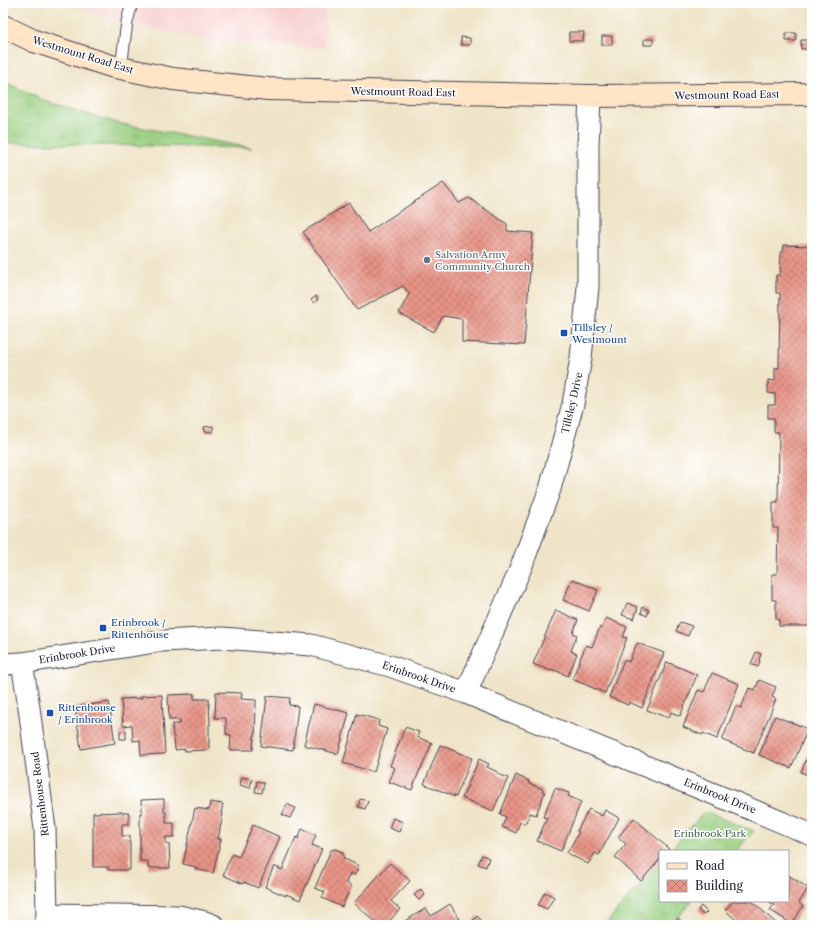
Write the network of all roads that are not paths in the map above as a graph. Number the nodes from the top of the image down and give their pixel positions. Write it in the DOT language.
graph roads {
  1 [pos="132,3"];
  2 [pos="3,26"];
  3 [pos="121,68"];
  4 [pos="812,94"];
  5 [pos="590,96"];
  6 [pos="12,664"];
  7 [pos="466,693"];
  8 [pos="812,835"];
  9 [pos="46,919"];
  10 [pos="213,925"];
  1 -- 3 [label="lane"];
  2 -- 3 [label="main road, Westmount Road East"];
  3 -- 5 [label="main road, Westmount Road East"];
  4 -- 5 [label="main road, Westmount Road East"];
  5 -- 7 [label="street, Tillsley Drive"];
  6 -- 7 [label="street, Erinbrook Drive"];
  6 -- 9 [label="street, Rittenhouse Road"];
  7 -- 8 [label="street, Erinbrook Drive"];
  9 -- 10 [label="street"];
}
